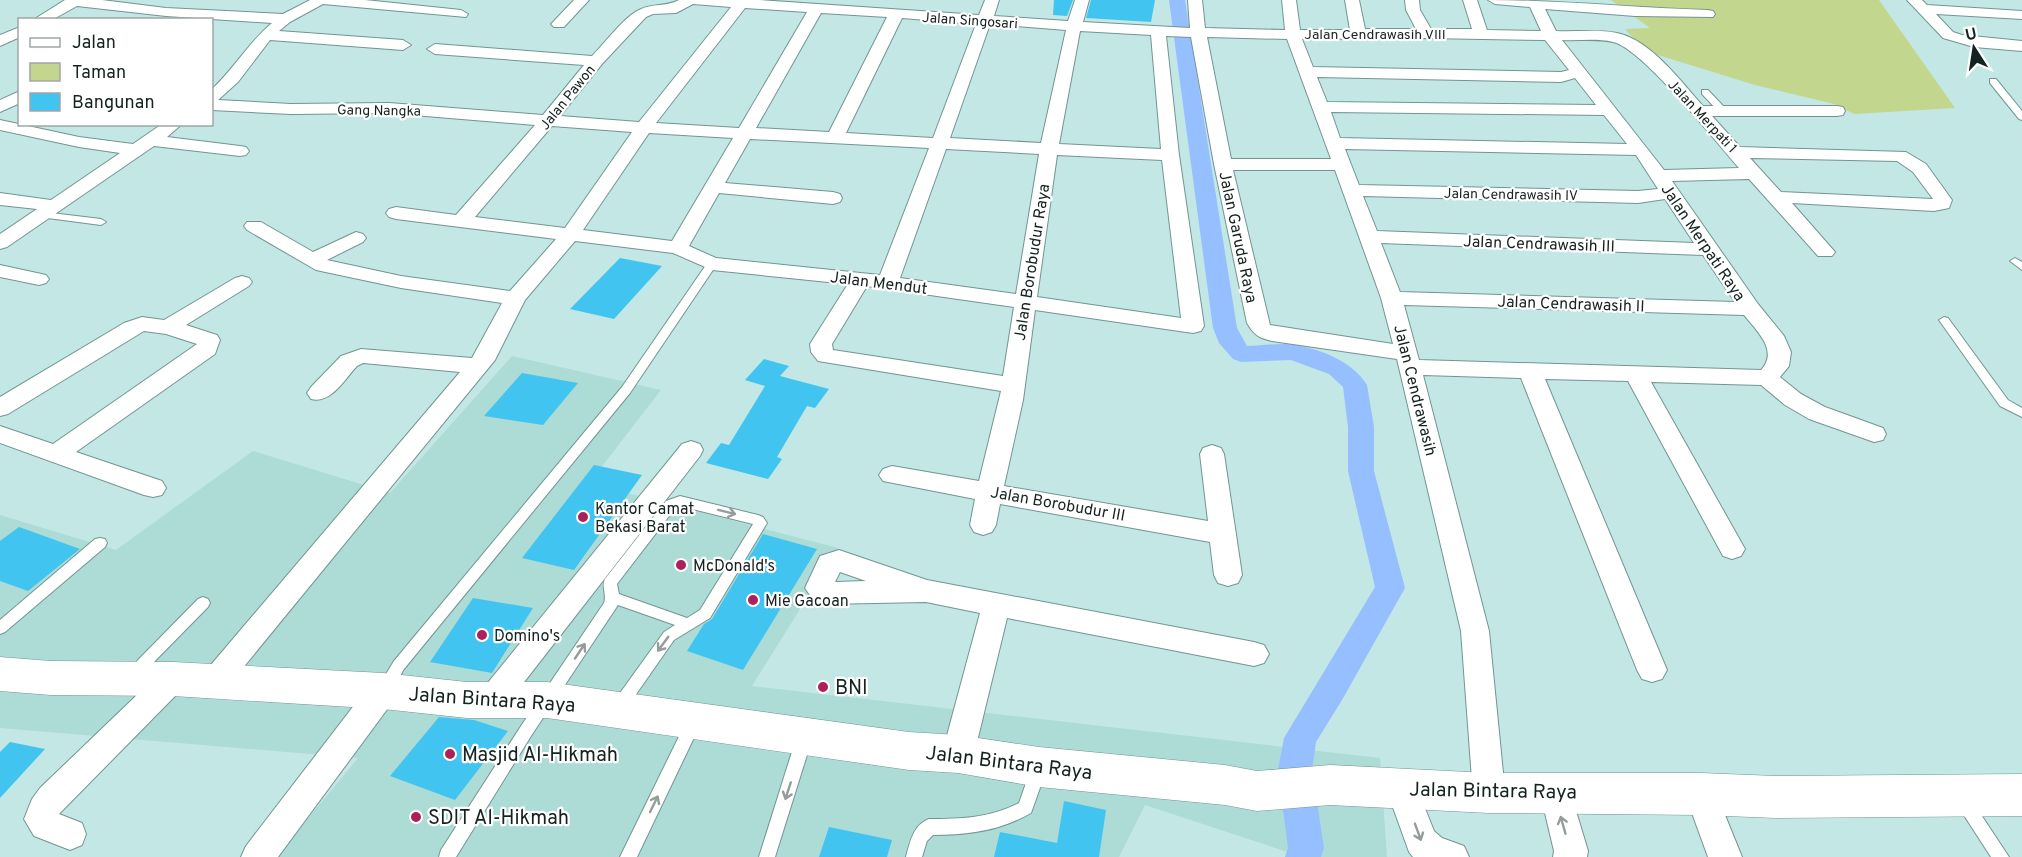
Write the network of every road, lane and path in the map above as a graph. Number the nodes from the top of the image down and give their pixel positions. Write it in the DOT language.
graph roads {
  1 [pos="75,0"];
  2 [pos="321,0"];
  3 [pos="582,0"];
  4 [pos="692,0"];
  5 [pos="992,0"];
  6 [pos="1082,0"];
  7 [pos="1195,0"];
  8 [pos="1288,0"];
  9 [pos="1352,0"];
  10 [pos="1412,0"];
  11 [pos="1470,0"];
  12 [pos="1495,0"];
  13 [pos="743,2"];
  14 [pos="1535,2"];
  15 [pos="1918,4"];
  16 [pos="816,9"];
  17 [pos="460,14"];
  18 [pos="1708,14"];
  19 [pos="896,15"];
  20 [pos="2022,15"];
  21 [pos="44,18"];
  22 [pos="285,19"];
  23 [pos="983,21"];
  24 [pos="559,24"];
  25 [pos="1072,27"];
  26 [pos="18,32"];
  27 [pos="1163,32"];
  28 [pos="1192,33"];
  29 [pos="1426,33"];
  30 [pos="1359,34"];
  31 [pos="266,35"];
  32 [pos="1293,35"];
  33 [pos="1481,35"];
  34 [pos="1551,37"];
  35 [pos="0,41"];
  36 [pos="403,45"];
  37 [pos="2022,46"];
  38 [pos="435,49"];
  39 [pos="596,61"];
  40 [pos="1308,72"];
  41 [pos="1580,72"];
  42 [pos="1993,81"];
  43 [pos="1705,92"];
  44 [pos="213,96"];
  45 [pos="18,97"];
  46 [pos="213,105"];
  47 [pos="0,107"];
  48 [pos="1320,107"];
  49 [pos="1609,109"];
  50 [pos="1700,111"];
  51 [pos="1723,111"];
  52 [pos="1837,111"];
  53 [pos="2022,117"];
  54 [pos="546,122"];
  55 [pos="0,125"];
  56 [pos="171,126"];
  57 [pos="644,128"];
  58 [pos="743,133"];
  59 [pos="834,138"];
  60 [pos="939,144"];
  61 [pos="144,145"];
  62 [pos="1049,149"];
  63 [pos="1641,150"];
  64 [pos="240,151"];
  65 [pos="1736,152"];
  66 [pos="1338,154"];
  67 [pos="1170,155"];
  68 [pos="1223,164"];
  69 [pos="1755,173"];
  70 [pos="1659,176"];
  71 [pos="713,187"];
  72 [pos="1350,190"];
  73 [pos="1672,194"];
  74 [pos="1776,197"];
  75 [pos="833,198"];
  76 [pos="0,199"];
  77 [pos="50,211"];
  78 [pos="396,213"];
  79 [pos="101,222"];
  80 [pos="460,222"];
  81 [pos="254,226"];
  82 [pos="569,236"];
  83 [pos="1370,237"];
  84 [pos="356,238"];
  85 [pos="0,243"];
  86 [pos="678,248"];
  87 [pos="1708,249"];
  88 [pos="1825,252"];
  89 [pos="312,260"];
  90 [pos="712,264"];
  91 [pos="0,271"];
  92 [pos="39,279"];
  93 [pos="861,279"];
  94 [pos="242,282"];
  95 [pos="888,282"];
  96 [pos="515,298"];
  97 [pos="1392,298"];
  98 [pos="1024,303"];
  99 [pos="1750,309"];
  100 [pos="1944,321"];
  101 [pos="168,327"];
  102 [pos="1408,360"];
  103 [pos="477,366"];
  104 [pos="1530,371"];
  105 [pos="1636,375"];
  106 [pos="1767,378"];
  107 [pos="1014,385"];
  108 [pos="319,393"];
  109 [pos="0,408"];
  110 [pos="2022,413"];
  111 [pos="0,434"];
  112 [pos="1874,434"];
  113 [pos="690,450"];
  114 [pos="57,453"];
  115 [pos="1212,454"];
  116 [pos="892,475"];
  117 [pos="153,488"];
  118 [pos="989,490"];
  119 [pos="983,525"];
  120 [pos="1223,534"];
  121 [pos="100,543"];
  122 [pos="1732,549"];
  123 [pos="1228,575"];
  124 [pos="926,591"];
  125 [pos="613,597"];
  126 [pos="203,603"];
  127 [pos="996,605"];
  128 [pos="689,624"];
  129 [pos="0,628"];
  130 [pos="1254,654"];
  131 [pos="1652,670"];
  132 [pos="0,674"];
  133 [pos="154,679"];
  134 [pos="214,682"];
  135 [pos="383,691"];
  136 [pos="493,699"];
  137 [pos="547,700"];
  138 [pos="616,711"];
  139 [pos="694,722"];
  140 [pos="806,735"];
  141 [pos="958,754"];
  142 [pos="1039,767"];
  143 [pos="1402,788"];
  144 [pos="1489,792"];
  145 [pos="1556,792"];
  146 [pos="1701,794"];
  147 [pos="2022,795"];
  148 [pos="1960,796"];
  149 [pos="70,834"];
  150 [pos="447,856"];
  151 [pos="258,857"];
  152 [pos="628,857"];
  153 [pos="767,857"];
  154 [pos="915,857"];
  155 [pos="1452,857"];
  156 [pos="1570,857"];
  157 [pos="1725,857"];
  158 [pos="2001,857"];
  1 -- 21 [label="street"];
  1 -- 22 [label="street"];
  2 -- 17 [label="street"];
  2 -- 22 [label="street"];
  3 -- 24 [label="street"];
  4 -- 13 [label="street, Jalan Singosari"];
  4 -- 39 [label="street, Jalan Pawon"];
  5 -- 23 [label="street"];
  6 -- 25 [label="street, Jalan Borobudur Raya"];
  7 -- 28 [label="street, Jalan Garuda Raya"];
  8 -- 32 [label="street, Jalan Cendrawasih"];
  9 -- 30 [label="street"];
  10 -- 29 [label="street"];
  11 -- 33 [label="street"];
  12 -- 14 [label="street"];
  13 -- 16 [label="street, Jalan Singosari"];
  13 -- 57 [label="street"];
  14 -- 18 [label="street"];
  14 -- 34 [label="street, Jalan Merpati Raya"];
  15 -- 20 [label="street"];
  15 -- 37 [label="street"];
  16 -- 19 [label="street, Jalan Singosari"];
  16 -- 58 [label="street"];
  19 -- 23 [label="street, Jalan Singosari"];
  19 -- 59 [label="street"];
  22 -- 31 [label="street"];
  23 -- 25 [label="street, Jalan Singosari"];
  23 -- 60 [label="street"];
  25 -- 27 [label="street, Jalan Singosari"];
  25 -- 62 [label="street, Jalan Borobudur Raya"];
  26 -- 35 [label="street"];
  27 -- 28 [label="street, Jalan Singosari"];
  27 -- 67 [label="street"];
  28 -- 32 [label="street, Jalan Cendrawasih VIII"];
  28 -- 68 [label="street, Jalan Garuda Raya"];
  29 -- 30 [label="street, Jalan Cendrawasih VIII"];
  29 -- 33 [label="street, Jalan Cendrawasih VIII"];
  30 -- 32 [label="street, Jalan Cendrawasih VIII"];
  31 -- 36 [label="street"];
  31 -- 44 [label="street"];
  32 -- 40 [label="street, Jalan Cendrawasih"];
  33 -- 34 [label="street, Jalan Cendrawasih VIII"];
  34 -- 41 [label="street, Jalan Merpati Raya"];
  34 -- 50 [label="street, Jalan Merpati 1"];
  38 -- 39 [label="street"];
  39 -- 54 [label="street, Jalan Pawon"];
  40 -- 41 [label="street"];
  40 -- 48 [label="street, Jalan Cendrawasih"];
  41 -- 49 [label="street, Jalan Merpati Raya"];
  42 -- 53 [label="lane"];
  43 -- 51 [label="lane"];
  45 -- 47 [label="street"];
  46 -- 54 [label="street, Gang Nangka"];
  48 -- 49 [label="street"];
  48 -- 66 [label="street, Jalan Cendrawasih"];
  49 -- 63 [label="street, Jalan Merpati Raya"];
  50 -- 51 [label="street"];
  50 -- 65 [label="street, Jalan Merpati 1"];
  51 -- 52 [label="street"];
  54 -- 57 [label="street, Gang Nangka"];
  54 -- 80 [label="street, Jalan Pawon"];
  55 -- 61 [label="street"];
  56 -- 61 [label="street"];
  57 -- 58 [label="street, Gang Nangka"];
  57 -- 82 [label="street"];
  58 -- 59 [label="street, Gang Nangka"];
  58 -- 71 [label="street"];
  59 -- 60 [label="street, Gang Nangka"];
  60 -- 62 [label="street, Gang Nangka"];
  60 -- 95 [label="street"];
  61 -- 64 [label="street"];
  61 -- 77 [label="street"];
  62 -- 67 [label="street, Gang Nangka"];
  62 -- 98 [label="street, Jalan Borobudur Raya"];
  63 -- 66 [label="street"];
  63 -- 70 [label="street, Jalan Merpati Raya"];
  65 -- 69 [label="street, Jalan Merpati 1"];
  65 -- 74 [label="street"];
  66 -- 68 [label="street"];
  66 -- 72 [label="street, Jalan Cendrawasih"];
  67 -- 98 [label="street, Jalan Mendut"];
  68 -- 102 [label="street, Jalan Garuda Raya"];
  69 -- 70 [label="street"];
  69 -- 74 [label="street, Jalan Merpati 1"];
  70 -- 73 [label="street, Jalan Merpati Raya"];
  71 -- 75 [label="street"];
  71 -- 86 [label="street"];
  72 -- 73 [label="street, Jalan Cendrawasih IV"];
  72 -- 83 [label="street, Jalan Cendrawasih"];
  73 -- 87 [label="street, Jalan Merpati Raya"];
  74 -- 88 [label="street, Jalan Merpati 1"];
  76 -- 77 [label="street"];
  77 -- 79 [label="lane"];
  77 -- 85 [label="street"];
  78 -- 80 [label="street, Jalan Mendut"];
  80 -- 82 [label="street, Jalan Mendut"];
  81 -- 89 [label="street"];
  82 -- 86 [label="street, Jalan Mendut"];
  82 -- 96 [label="street"];
  83 -- 87 [label="street, Jalan Cendrawasih III"];
  83 -- 97 [label="street, Jalan Cendrawasih"];
  84 -- 89 [label="street"];
  86 -- 90 [label="street, Jalan Mendut"];
  87 -- 99 [label="street, Jalan Merpati Raya"];
  89 -- 96 [label="street"];
  90 -- 93 [label="street, Jalan Mendut"];
  90 -- 135 [label="lane"];
  91 -- 92 [label="street"];
  93 -- 95 [label="street, Jalan Mendut"];
  93 -- 107 [label="street"];
  94 -- 101 [label="street"];
  95 -- 98 [label="street, Jalan Mendut"];
  96 -- 103 [label="street"];
  97 -- 99 [label="street, Jalan Cendrawasih II"];
  97 -- 102 [label="street, Jalan Cendrawasih"];
  98 -- 107 [label="street, Jalan Borobudur Raya"];
  99 -- 106 [label="street, Jalan Merpati Raya"];
  100 -- 110 [label="lane"];
  101 -- 109 [label="street"];
  101 -- 114 [label="street"];
  102 -- 104 [label="street"];
  102 -- 144 [label="street, Jalan Cendrawasih"];
  103 -- 108 [label="street"];
  103 -- 134 [label="street"];
  104 -- 105 [label="street"];
  104 -- 131 [label="street"];
  105 -- 106 [label="street"];
  105 -- 122 [label="street"];
  106 -- 112 [label="street"];
  107 -- 118 [label="street, Jalan Borobudur Raya"];
  111 -- 114 [label="street"];
  113 -- 136 [label="street"];
  114 -- 117 [label="street"];
  115 -- 120 [label="street"];
  116 -- 118 [label="street, Jalan Borobudur III"];
  118 -- 119 [label="street, Jalan Borobudur Raya"];
  118 -- 120 [label="street, Jalan Borobudur III"];
  120 -- 123 [label="street"];
  121 -- 129 [label="lane"];
  124 -- 127 [label="street"];
  125 -- 128 [label="lane"];
  125 -- 128 [label="lane, one-way"];
  137 -- 125 [label="lane, one-way"];
  126 -- 133 [label="lane"];
  127 -- 130 [label="street"];
  127 -- 141 [label="street"];
  128 -- 138 [label="lane, one-way"];
  132 -- 133 [label="main road, Jalan Bintara Raya"];
  133 -- 134 [label="main road, Jalan Bintara Raya"];
  133 -- 149 [label="street"];
  134 -- 135 [label="main road, Jalan Bintara Raya"];
  135 -- 136 [label="main road, Jalan Bintara Raya"];
  135 -- 151 [label="street"];
  136 -- 137 [label="main road, Jalan Bintara Raya"];
  137 -- 138 [label="main road, Jalan Bintara Raya"];
  137 -- 150 [label="lane"];
  138 -- 139 [label="main road, Jalan Bintara Raya"];
  139 -- 140 [label="main road, Jalan Bintara Raya"];
  152 -- 139 [label="lane, one-way"];
  140 -- 141 [label="main road, Jalan Bintara Raya"];
  140 -- 153 [label="lane, one-way"];
  141 -- 142 [label="main road, Jalan Bintara Raya"];
  142 -- 143 [label="main road, Jalan Bintara Raya"];
  142 -- 154 [label="lane"];
  143 -- 144 [label="main road, Jalan Bintara Raya"];
  143 -- 155 [label="street, one-way"];
  144 -- 145 [label="main road, Jalan Bintara Raya"];
  145 -- 146 [label="main road, Jalan Bintara Raya"];
  156 -- 145 [label="street, one-way"];
  146 -- 148 [label="main road, Jalan Bintara Raya"];
  146 -- 157 [label="street"];
  147 -- 148 [label="main road, Jalan Bintara Raya"];
  148 -- 158 [label="lane"];
}
